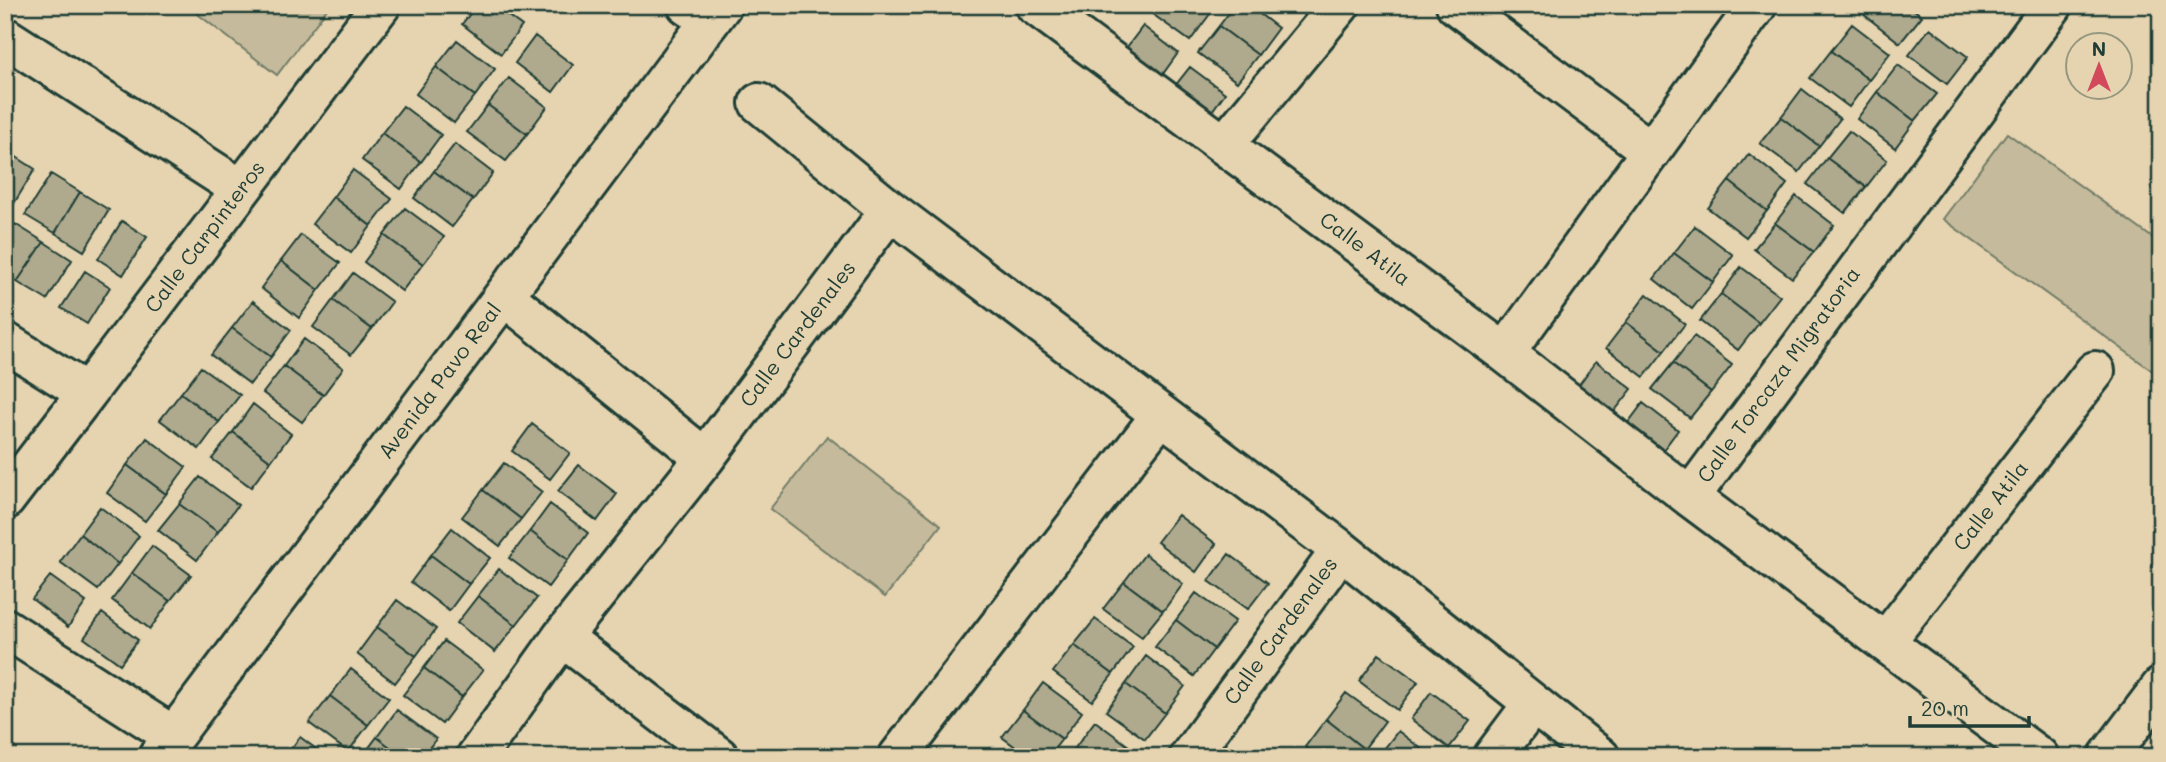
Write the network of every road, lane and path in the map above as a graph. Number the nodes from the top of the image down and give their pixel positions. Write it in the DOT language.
graph roads {
  1 [pos="381,5"];
  2 [pos="1035,5"];
  3 [pos="1340,5"];
  4 [pos="1456,5"];
  5 [pos="1757,5"];
  6 [pos="2053,5"];
  7 [pos="706,11"];
  8 [pos="5,37"];
  9 [pos="760,103"];
  10 [pos="1224,145"];
  11 [pos="1651,151"];
  12 [pos="242,189"];
  13 [pos="890,210"];
  14 [pos="504,296"];
  15 [pos="5,342"];
  16 [pos="1505,354"];
  17 [pos="2095,371"];
  18 [pos="87,393"];
  19 [pos="1161,415"];
  20 [pos="705,458"];
  21 [pos="1690,497"];
  22 [pos="5,500"];
  23 [pos="1340,550"];
  24 [pos="5,628"];
  25 [pos="562,637"];
  26 [pos="1886,641"];
  27 [pos="2161,687"];
  28 [pos="1532,705"];
  29 [pos="165,746"];
  30 [pos="476,757"];
  31 [pos="719,757"];
  32 [pos="898,757"];
  33 [pos="1189,757"];
  34 [pos="1493,757"];
  35 [pos="1600,757"];
  36 [pos="2039,757"];
  37 [pos="2108,757"];
  1 -- 12 [label="street, Calle Carpinteros"];
  2 -- 10 [label="street, Calle Atila"];
  3 -- 10 [label="street"];
  4 -- 11 [label="street"];
  5 -- 11 [label="street"];
  6 -- 21 [label="street, Calle Torcaza Migratoria"];
  7 -- 14 [label="street, Avenida Pavo Real"];
  8 -- 12 [label="street"];
  9 -- 13 [label="street, Calle Cardenales"];
  10 -- 16 [label="street, Calle Atila"];
  11 -- 16 [label="street"];
  12 -- 18 [label="street, Calle Carpinteros"];
  13 -- 19 [label="street, Calle Cardenales"];
  13 -- 20 [label="street, Calle Cardenales"];
  14 -- 20 [label="street"];
  14 -- 29 [label="street, Avenida Pavo Real"];
  15 -- 18 [label="street"];
  16 -- 21 [label="street, Calle Atila"];
  17 -- 26 [label="street, Calle Atila"];
  18 -- 22 [label="street, Calle Carpinteros"];
  19 -- 23 [label="street, Calle Cardenales"];
  19 -- 32 [label="street"];
  20 -- 25 [label="street, Calle Cardenales"];
  21 -- 26 [label="street, Calle Torcaza Migratoria"];
  23 -- 28 [label="street"];
  23 -- 33 [label="street, Calle Cardenales"];
  24 -- 29 [label="street"];
  25 -- 30 [label="street, Calle Cardenales"];
  25 -- 31 [label="street"];
  26 -- 36 [label="street, Calle Torcaza Migratoria"];
  27 -- 37 [label="street"];
  28 -- 34 [label="street"];
  28 -- 35 [label="street"];
}
